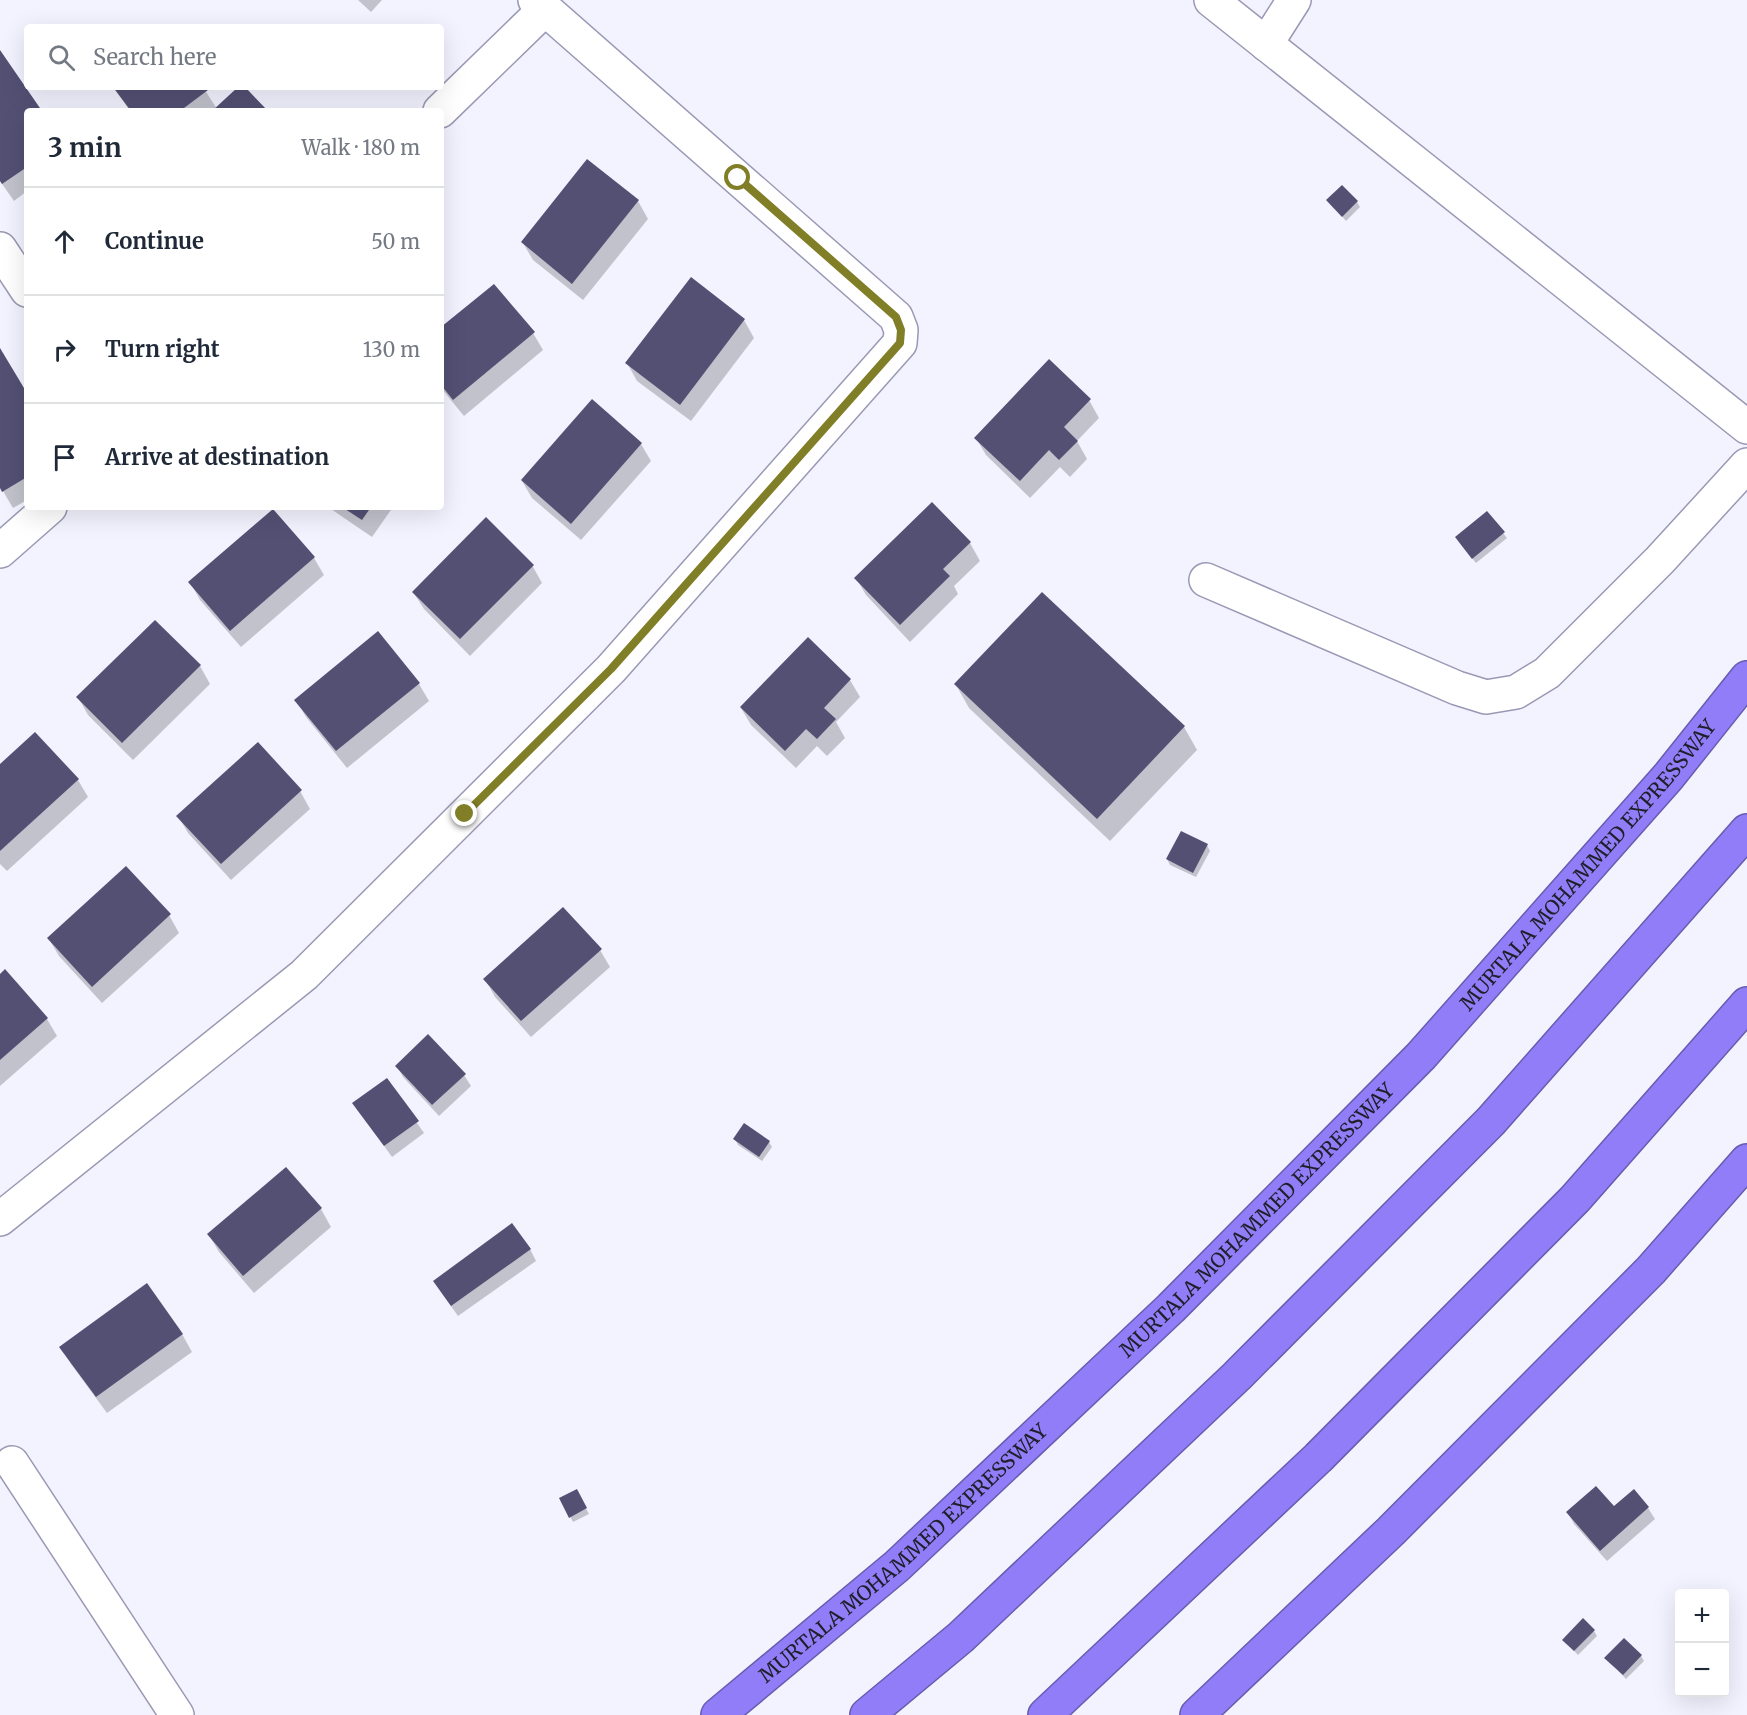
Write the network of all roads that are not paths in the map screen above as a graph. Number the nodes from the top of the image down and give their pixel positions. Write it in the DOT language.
graph roads {
  1 [pos="1211,0"];
  2 [pos="1294,0"];
  3 [pos="540,4"];
  4 [pos="1266,44"];
  5 [pos="443,108"];
  6 [pos="0,249"];
  7 [pos="24,285"];
  8 [pos="1747,427"];
  9 [pos="1747,465"];
  10 [pos="47,510"];
  11 [pos="0,551"];
  12 [pos="1206,580"];
  13 [pos="1747,678"];
  14 [pos="1747,831"];
  15 [pos="1747,1004"];
  16 [pos="1747,1161"];
  17 [pos="0,1219"];
  18 [pos="12,1463"];
  19 [pos="177,1715"];
  20 [pos="718,1715"];
  21 [pos="867,1715"];
  22 [pos="1045,1715"];
  23 [pos="1197,1715"];
  1 -- 4 [label="street"];
  2 -- 4 [label="street"];
  3 -- 5 [label="street"];
  3 -- 17 [label="street"];
  4 -- 8 [label="street"];
  6 -- 7 [label="street"];
  9 -- 12 [label="street"];
  10 -- 11 [label="street"];
  13 -- 20 [label="highway, MURTALA MOHAMMED EXPRESSWAY"];
  14 -- 21 [label="highway"];
  15 -- 22 [label="highway"];
  16 -- 23 [label="highway"];
  18 -- 19 [label="street"];
}
